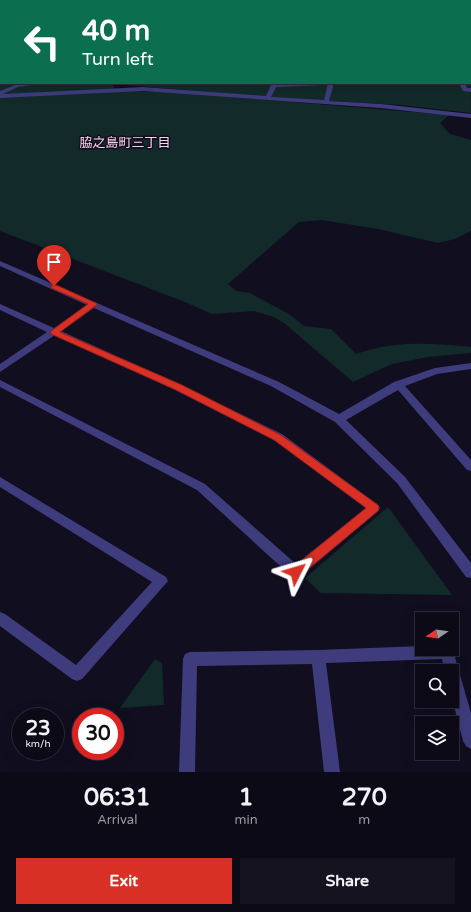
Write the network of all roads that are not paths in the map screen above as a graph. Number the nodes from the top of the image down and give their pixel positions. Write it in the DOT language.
graph roads {
  1 [pos="33,84"];
  2 [pos="298,84"];
  3 [pos="330,84"];
  4 [pos="462,84"];
  5 [pos="124,86"];
  6 [pos="471,90"];
  7 [pos="0,94"];
  8 [pos="268,98"];
  9 [pos="326,102"];
  10 [pos="471,116"];
  11 [pos="0,263"];
  12 [pos="94,304"];
  13 [pos="0,307"];
  14 [pos="54,332"];
  15 [pos="471,366"];
  16 [pos="0,369"];
  17 [pos="0,383"];
  18 [pos="398,384"];
  19 [pos="339,419"];
  20 [pos="471,467"];
  21 [pos="0,481"];
  22 [pos="471,573"];
  23 [pos="0,618"];
  24 [pos="318,657"];
  25 [pos="471,741"];
  26 [pos="187,772"];
  27 [pos="332,772"];
  1 -- 7 [label="street"];
  2 -- 8 [label="street"];
  3 -- 9 [label="street"];
  4 -- 6 [label="street"];
  5 -- 7 [label="street"];
  5 -- 8 [label="street"];
  8 -- 9 [label="street"];
  9 -- 10 [label="street"];
  11 -- 12 [label="street"];
  12 -- 14 [label="street"];
  12 -- 19 [label="street"];
  13 -- 14 [label="street"];
  14 -- 16 [label="street"];
  14 -- 17 [label="street"];
  15 -- 18 [label="street"];
  18 -- 19 [label="street"];
  18 -- 20 [label="street"];
  19 -- 22 [label="street"];
  21 -- 23 [label="street"];
  24 -- 25 [label="street"];
  24 -- 26 [label="street"];
  24 -- 27 [label="street"];
}
